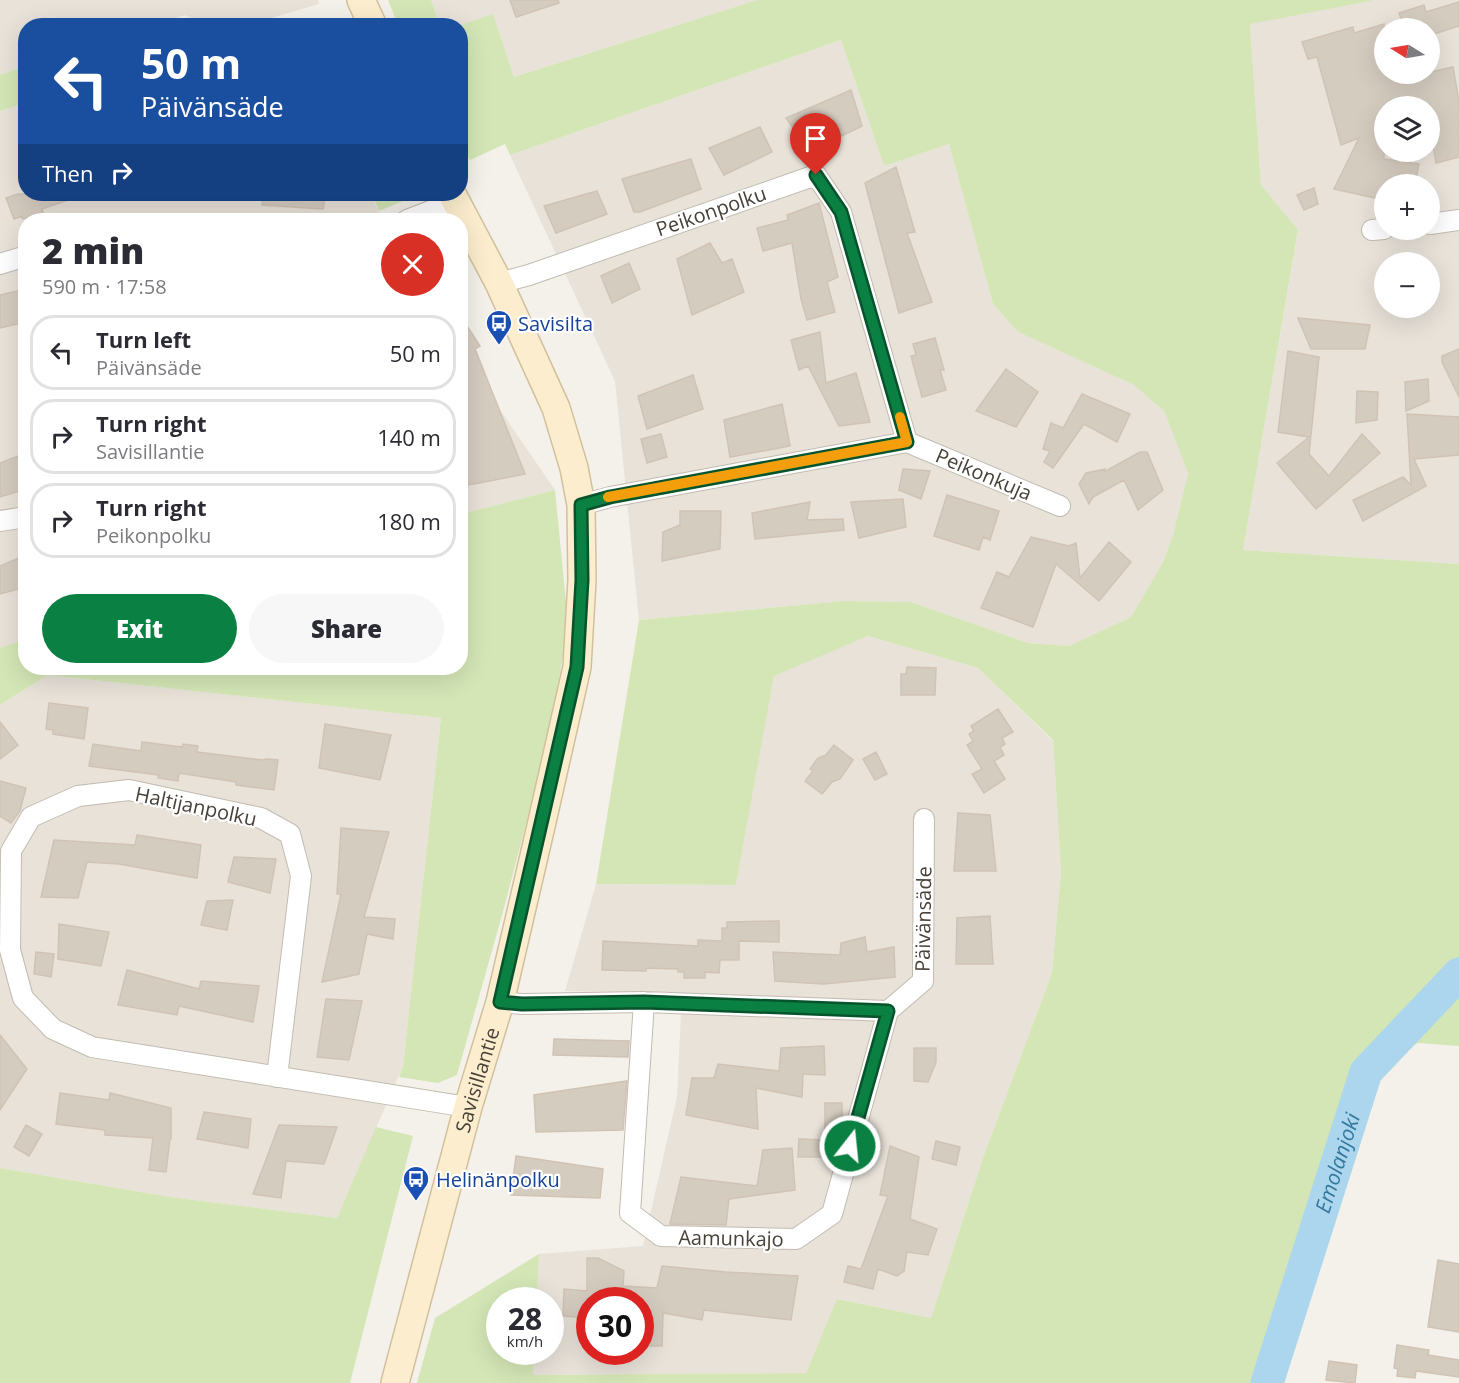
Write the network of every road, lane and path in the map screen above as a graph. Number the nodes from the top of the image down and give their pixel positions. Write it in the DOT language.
graph roads {
  1 [pos="361,0"];
  2 [pos="369,18"];
  3 [pos="446,201"];
  4 [pos="421,213"];
  5 [pos="1459,220"];
  6 [pos="1440,223"];
  7 [pos="468,224"];
  8 [pos="18,258"];
  9 [pos="0,264"];
  10 [pos="499,283"];
  11 [pos="907,442"];
  12 [pos="581,505"];
  13 [pos="1060,506"];
  14 [pos="18,518"];
  15 [pos="0,521"];
  16 [pos="924,819"];
  17 [pos="500,1002"];
  18 [pos="644,1002"];
  19 [pos="888,1011"];
  20 [pos="277,1077"];
  21 [pos="468,1107"];
  22 [pos="395,1383"];
  1 -- 2 [label="street"];
  3 -- 4 [label="street"];
  5 -- 6 [label="street"];
  7 -- 10 [label="street, Savisillantie"];
  8 -- 9 [label="street"];
  10 -- 11 [label="street, Peikonpolku"];
  10 -- 12 [label="street, Savisillantie"];
  11 -- 12 [label="street"];
  11 -- 13 [label="street, Peikonkuja"];
  12 -- 17 [label="street, Savisillantie"];
  14 -- 15 [label="street"];
  16 -- 19 [label="street, Päivänsäde"];
  17 -- 18 [label="street"];
  17 -- 21 [label="street, Savisillantie"];
  18 -- 19 [label="street"];
  18 -- 19 [label="street, Aamunkajo"];
  20 -- 20 [label="street, Haltijanpolku"];
  20 -- 21 [label="street, Haltijanpolku"];
  21 -- 22 [label="street, Savisillantie"];
}
